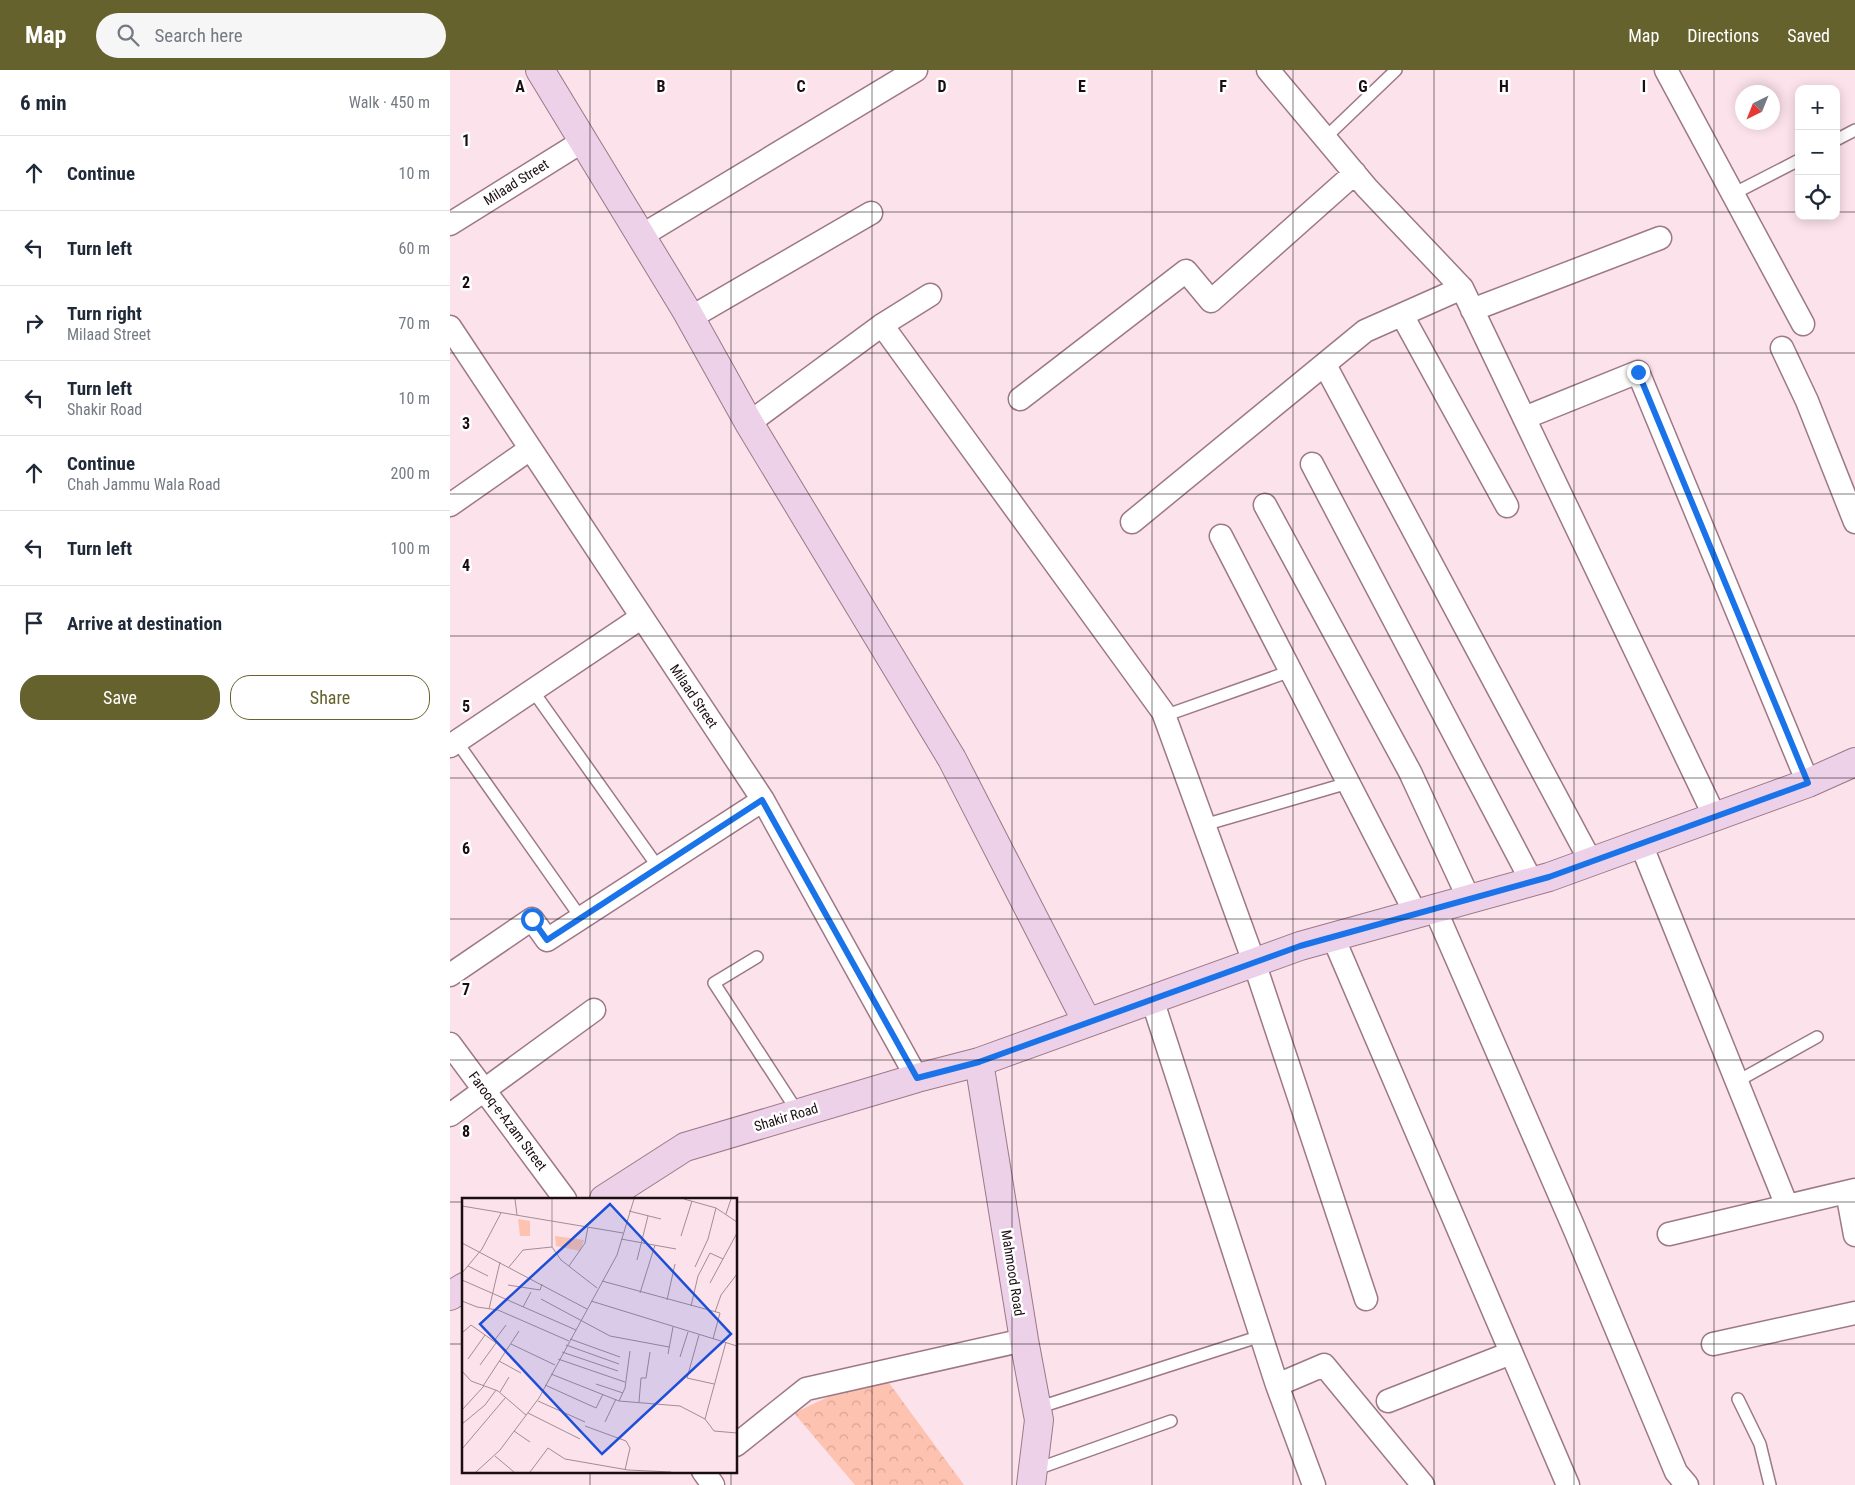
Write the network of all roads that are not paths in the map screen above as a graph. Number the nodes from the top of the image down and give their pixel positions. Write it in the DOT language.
graph roads {
  1 [pos="540,70"];
  2 [pos="916,70"];
  3 [pos="1268,70"];
  4 [pos="1396,70"];
  5 [pos="1666,70"];
  6 [pos="1855,130"];
  7 [pos="1325,138"];
  8 [pos="1840,138"];
  9 [pos="583,141"];
  10 [pos="1795,162"];
  11 [pos="1355,173"];
  12 [pos="1733,194"];
  13 [pos="871,213"];
  14 [pos="450,224"];
  15 [pos="641,236"];
  16 [pos="1660,238"];
  17 [pos="1462,288"];
  18 [pos="930,294"];
  19 [pos="1472,310"];
  20 [pos="1402,315"];
  21 [pos="690,318"];
  22 [pos="1803,324"];
  23 [pos="882,325"];
  24 [pos="450,327"];
  25 [pos="1782,348"];
  26 [pos="1325,365"];
  27 [pos="1020,399"];
  28 [pos="1524,418"];
  29 [pos="749,423"];
  30 [pos="530,449"];
  31 [pos="1312,464"];
  32 [pos="450,505"];
  33 [pos="1266,505"];
  34 [pos="1507,506"];
  35 [pos="1132,522"];
  36 [pos="1855,522"];
  37 [pos="1221,536"];
  38 [pos="642,617"];
  39 [pos="1291,671"];
  40 [pos="533,691"];
  41 [pos="1164,716"];
  42 [pos="453,744"];
  43 [pos="1855,762"];
  44 [pos="1348,783"];
  45 [pos="1808,783"];
  46 [pos="762,800"];
  47 [pos="1715,817"];
  48 [pos="1204,825"];
  49 [pos="1641,844"];
  50 [pos="1591,862"];
  51 [pos="658,867"];
  52 [pos="1532,882"];
  53 [pos="1469,899"];
  54 [pos="1425,911"];
  55 [pos="581,918"];
  56 [pos="1333,937"];
  57 [pos="758,957"];
  58 [pos="1254,962"];
  59 [pos="450,975"];
  60 [pos="1152,999"];
  61 [pos="594,1010"];
  62 [pos="1087,1022"];
  63 [pos="1817,1037"];
  64 [pos="450,1044"];
  65 [pos="979,1062"];
  66 [pos="917,1078"];
  67 [pos="1736,1082"];
  68 [pos="484,1089"];
  69 [pos="798,1114"];
  70 [pos="450,1115"];
  71 [pos="1851,1191"];
  72 [pos="565,1198"];
  73 [pos="606,1198"];
  74 [pos="1787,1206"];
  75 [pos="1669,1234"];
  76 [pos="1855,1235"];
  77 [pos="462,1288"];
  78 [pos="450,1296"];
  79 [pos="1366,1298"];
  80 [pos="1855,1313"];
  81 [pos="1261,1336"];
  82 [pos="1024,1340"];
  83 [pos="1713,1344"];
  84 [pos="1511,1353"];
  85 [pos="1277,1385"];
  86 [pos="1738,1399"];
  87 [pos="1388,1401"];
  88 [pos="1037,1408"];
  89 [pos="1171,1421"];
  90 [pos="738,1443"];
  91 [pos="1032,1478"];
  92 [pos="1314,1485"];
  93 [pos="1423,1485"];
  94 [pos="1568,1485"];
  95 [pos="1687,1485"];
  96 [pos="1770,1485"];
  1 -- 9 [label="street"];
  2 -- 15 [label="street"];
  3 -- 7 [label="street"];
  4 -- 7 [label="lane"];
  5 -- 12 [label="street"];
  6 -- 8 [label="lane"];
  7 -- 11 [label="street"];
  9 -- 14 [label="street, Milaad Street"];
  9 -- 15 [label="street"];
  10 -- 12 [label="lane"];
  11 -- 17 [label="street"];
  11 -- 27 [label="street"];
  12 -- 22 [label="street"];
  13 -- 21 [label="street"];
  15 -- 21 [label="street"];
  16 -- 19 [label="street"];
  17 -- 19 [label="street"];
  17 -- 20 [label="street"];
  18 -- 23 [label="street"];
  19 -- 28 [label="street"];
  20 -- 26 [label="street"];
  20 -- 34 [label="street"];
  21 -- 29 [label="street"];
  23 -- 29 [label="street"];
  23 -- 41 [label="street"];
  24 -- 30 [label="street, Milaad Street"];
  25 -- 36 [label="street"];
  26 -- 35 [label="street"];
  26 -- 50 [label="street"];
  28 -- 45 [label="street"];
  28 -- 47 [label="street"];
  29 -- 62 [label="street"];
  30 -- 32 [label="street"];
  30 -- 38 [label="street, Milaad Street"];
  31 -- 52 [label="street"];
  33 -- 53 [label="street"];
  37 -- 39 [label="street"];
  38 -- 40 [label="street"];
  38 -- 46 [label="street, Milaad Street"];
  39 -- 41 [label="lane"];
  39 -- 44 [label="street"];
  40 -- 42 [label="street"];
  40 -- 51 [label="lane"];
  41 -- 48 [label="street"];
  42 -- 55 [label="lane"];
  43 -- 45 [label="street, Shakir Road"];
  44 -- 48 [label="lane"];
  44 -- 54 [label="street"];
  45 -- 47 [label="street, Shakir Road"];
  46 -- 51 [label="street"];
  46 -- 66 [label="street, Milaad Street"];
  47 -- 49 [label="street, Shakir Road"];
  48 -- 58 [label="street"];
  49 -- 50 [label="street, Shakir Road"];
  49 -- 67 [label="street"];
  50 -- 52 [label="street, Shakir Road"];
  51 -- 55 [label="street"];
  52 -- 53 [label="street, Shakir Road"];
  53 -- 54 [label="street, Shakir Road"];
  54 -- 56 [label="street, Shakir Road"];
  54 -- 95 [label="street"];
  55 -- 59 [label="street"];
  56 -- 58 [label="street, Shakir Road"];
  56 -- 84 [label="street"];
  57 -- 69 [label="lane"];
  58 -- 60 [label="street, Shakir Road"];
  58 -- 79 [label="street"];
  60 -- 62 [label="street, Shakir Road"];
  60 -- 81 [label="street"];
  61 -- 68 [label="street"];
  62 -- 65 [label="street, Shakir Road"];
  63 -- 67 [label="lane"];
  64 -- 68 [label="street, Farooq-e-Azam Street"];
  65 -- 66 [label="street, Shakir Road"];
  65 -- 82 [label="street, Mahmood Road"];
  66 -- 69 [label="street, Shakir Road"];
  67 -- 74 [label="street"];
  68 -- 70 [label="street"];
  68 -- 72 [label="street, Farooq-e-Azam Street"];
  69 -- 73 [label="street, Shakir Road"];
  71 -- 74 [label="street"];
  71 -- 76 [label="street"];
  74 -- 75 [label="street"];
  77 -- 78 [label="street"];
  80 -- 83 [label="street"];
  81 -- 85 [label="street"];
  81 -- 88 [label="lane"];
  82 -- 88 [label="street, Mahmood Road"];
  82 -- 90 [label="street"];
  84 -- 87 [label="street"];
  84 -- 94 [label="street"];
  85 -- 92 [label="street"];
  85 -- 93 [label="street"];
  86 -- 96 [label="lane"];
  88 -- 91 [label="street, Mahmood Road"];
  89 -- 91 [label="lane"];
}
